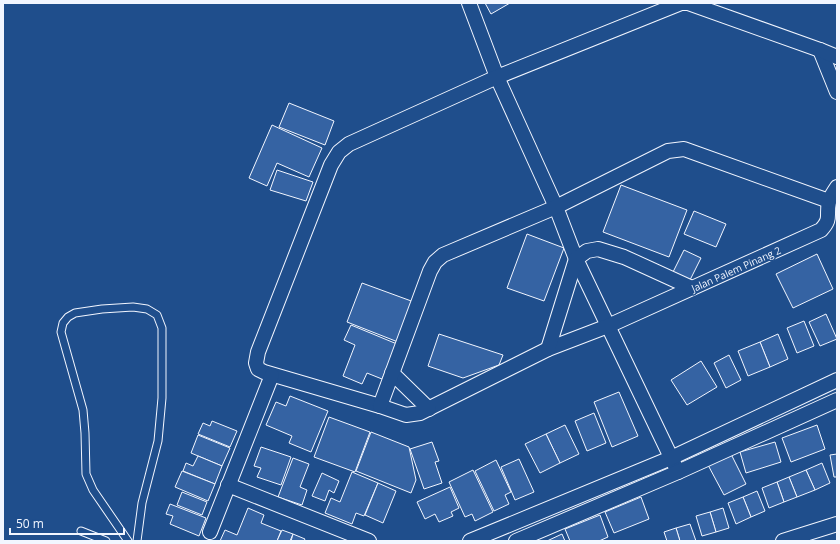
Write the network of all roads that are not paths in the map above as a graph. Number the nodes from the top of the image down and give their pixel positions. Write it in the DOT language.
graph roads {
  1 [pos="469,3"];
  2 [pos="820,50"];
  3 [pos="837,57"];
  4 [pos="496,77"];
  5 [pos="837,92"];
  6 [pos="837,187"];
  7 [pos="829,201"];
  8 [pos="556,207"];
  9 [pos="576,259"];
  10 [pos="692,288"];
  11 [pos="608,326"];
  12 [pos="548,349"];
  13 [pos="392,373"];
  14 [pos="272,375"];
  15 [pos="837,380"];
  16 [pos="837,400"];
  17 [pos="380,406"];
  18 [pos="429,409"];
  19 [pos="671,458"];
  20 [pos="678,472"];
  21 [pos="228,485"];
  22 [pos="837,524"];
  23 [pos="81,531"];
  24 [pos="210,532"];
  25 [pos="106,541"];
  26 [pos="128,541"];
  27 [pos="137,541"];
  28 [pos="369,541"];
  29 [pos="470,541"];
  30 [pos="516,541"];
  31 [pos="783,541"];
  1 -- 4 [label="street"];
  2 -- 3 [label="street"];
  2 -- 4 [label="street"];
  2 -- 5 [label="street"];
  4 -- 8 [label="street"];
  4 -- 14 [label="street, Jalan Palem Pinang 2"];
  6 -- 7 [label="street, Jalan Palem Pinang 2"];
  7 -- 8 [label="street"];
  7 -- 10 [label="street, Jalan Palem Pinang 2"];
  8 -- 9 [label="street"];
  8 -- 13 [label="street"];
  9 -- 10 [label="street"];
  9 -- 11 [label="street"];
  9 -- 12 [label="street"];
  10 -- 11 [label="street, Jalan Palem Pinang 2"];
  11 -- 12 [label="street, Jalan Palem Pinang 2"];
  11 -- 19 [label="street"];
  12 -- 18 [label="street, Jalan Palem Pinang 2"];
  13 -- 17 [label="street"];
  13 -- 18 [label="street"];
  14 -- 17 [label="street, Jalan Palem Pinang 2"];
  14 -- 21 [label="street"];
  15 -- 19 [label="street"];
  16 -- 20 [label="street"];
  17 -- 18 [label="street, Jalan Palem Pinang 2"];
  19 -- 20 [label="street"];
  19 -- 29 [label="street"];
  20 -- 30 [label="street"];
  21 -- 24 [label="street"];
  21 -- 28 [label="street"];
  22 -- 31 [label="street"];
  23 -- 25 [label="lane"];
  26 -- 27 [label="lane"];
}
